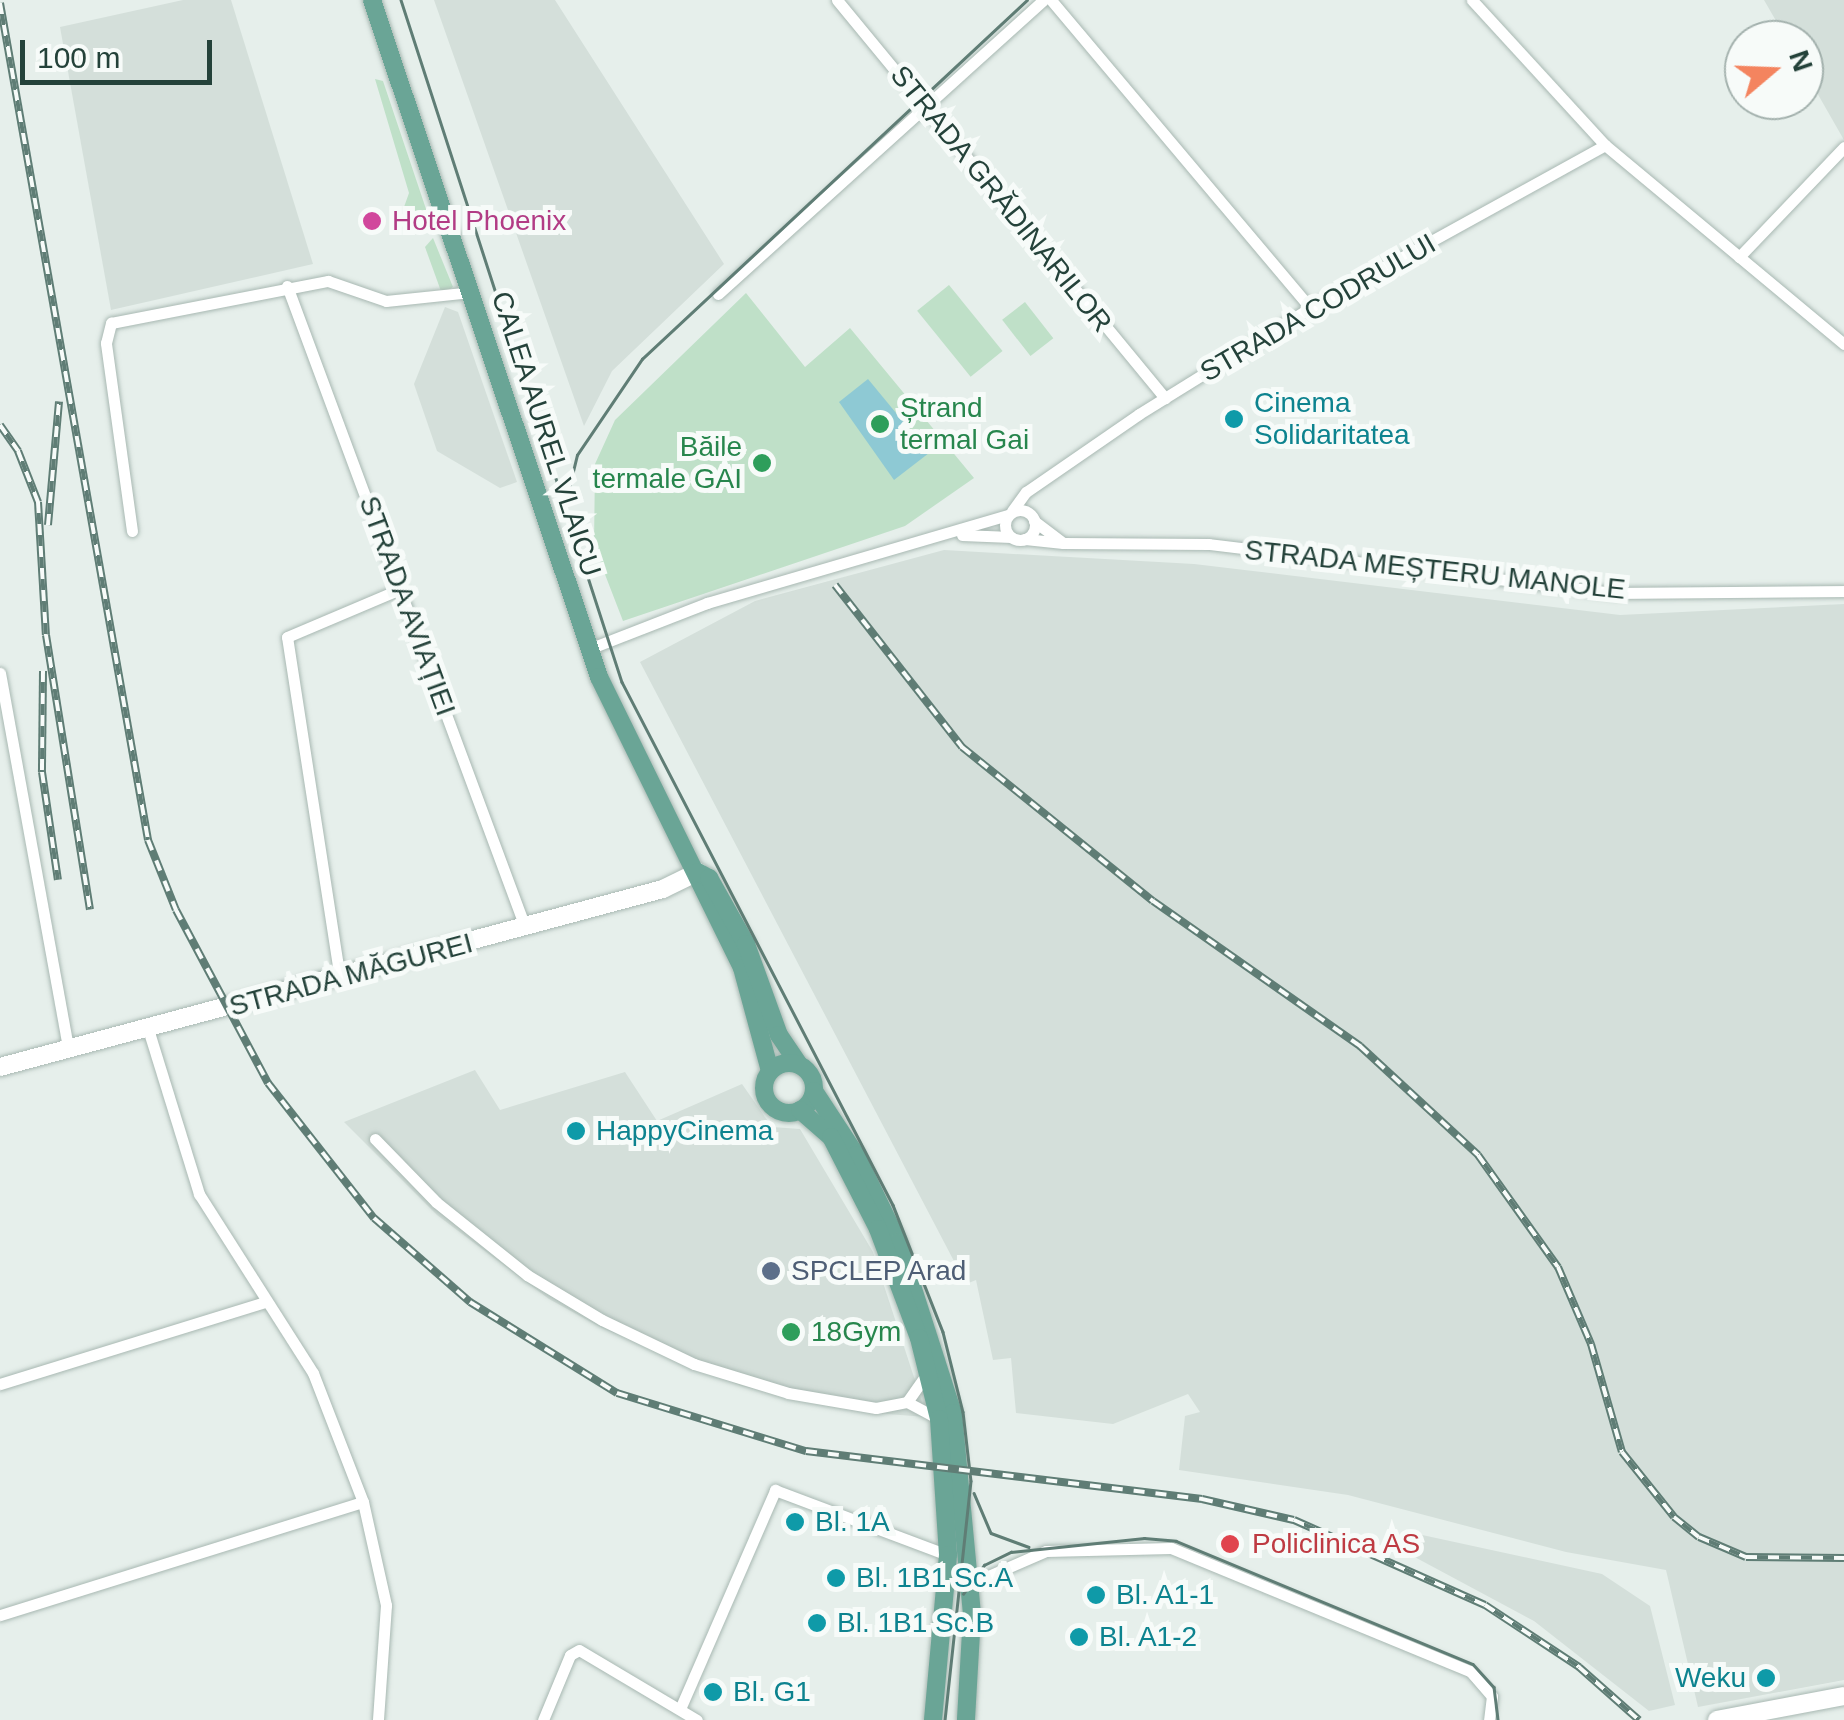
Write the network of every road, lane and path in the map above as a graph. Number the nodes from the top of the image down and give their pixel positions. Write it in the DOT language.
graph roads {
  1 [pos="372,0"];
  2 [pos="837,0"];
  3 [pos="1047,0"];
  4 [pos="1472,0"];
  5 [pos="926,108"];
  6 [pos="1605,145"];
  7 [pos="1844,147"];
  8 [pos="1739,256"];
  9 [pos="287,286"];
  10 [pos="471,292"];
  11 [pos="718,294"];
  12 [pos="1310,308"];
  13 [pos="1844,344"];
  14 [pos="1165,398"];
  15 [pos="1040,484"];
  16 [pos="1010,513"];
  17 [pos="1033,518"];
  18 [pos="132,531"];
  19 [pos="952,535"];
  20 [pos="1018,538"];
  21 [pos="1063,543"];
  22 [pos="400,589"];
  23 [pos="1844,591"];
  24 [pos="589,649"];
  25 [pos="0,677"];
  26 [pos="698,872"];
  27 [pos="525,927"];
  28 [pos="340,979"];
  29 [pos="148,1029"];
  30 [pos="68,1050"];
  31 [pos="799,1065"];
  32 [pos="0,1067"];
  33 [pos="770,1071"];
  34 [pos="814,1091"];
  35 [pos="800,1110"];
  36 [pos="374,1140"];
  37 [pos="265,1302"];
  38 [pos="928,1372"];
  39 [pos="0,1384"];
  40 [pos="907,1402"];
  41 [pos="939,1419"];
  42 [pos="363,1502"];
  43 [pos="948,1554"];
  44 [pos="970,1584"];
  45 [pos="0,1615"];
  46 [pos="1844,1696"];
  47 [pos="680,1708"];
  48 [pos="378,1720"];
  49 [pos="542,1720"];
  50 [pos="696,1720"];
  51 [pos="932,1720"];
  52 [pos="966,1720"];
  53 [pos="1490,1720"];
  54 [pos="1717,1720"];
  1 -- 10 [label="main road, CALEA AUREL VLAICU"];
  2 -- 5 [label="street, STRADA GRĂDINARILOR"];
  3 -- 5 [label="street"];
  3 -- 12 [label="street"];
  4 -- 6 [label="street"];
  5 -- 11 [label="street"];
  5 -- 14 [label="street, STRADA GRĂDINARILOR"];
  6 -- 8 [label="street"];
  6 -- 12 [label="street, STRADA CODRULUI"];
  7 -- 8 [label="street"];
  8 -- 13 [label="street"];
  9 -- 10 [label="street"];
  9 -- 18 [label="street"];
  9 -- 22 [label="street, STRADA AVIAȚIEI"];
  10 -- 24 [label="main road, CALEA AUREL VLAICU"];
  12 -- 14 [label="street, STRADA CODRULUI"];
  14 -- 15 [label="street, STRADA CODRULUI"];
  15 -- 16 [label="street, STRADA CODRULUI"];
  15 -- 17 [label="street"];
  16 -- 17 [label="street"];
  16 -- 19 [label="street"];
  16 -- 20 [label="street"];
  17 -- 20 [label="street"];
  17 -- 21 [label="street"];
  19 -- 20 [label="street, STRADA MEȘTERU MANOLE"];
  19 -- 24 [label="street"];
  20 -- 21 [label="street, STRADA MEȘTERU MANOLE"];
  21 -- 23 [label="street, STRADA MEȘTERU MANOLE"];
  22 -- 27 [label="street, STRADA AVIAȚIEI"];
  22 -- 28 [label="street"];
  24 -- 26 [label="main road, CALEA AUREL VLAICU"];
  25 -- 30 [label="street"];
  26 -- 27 [label="street, STRADA MĂGUREI"];
  26 -- 31 [label="main road, CALEA AUREL VLAICU"];
  26 -- 33 [label="main road, CALEA AUREL VLAICU"];
  27 -- 28 [label="street, STRADA MĂGUREI"];
  28 -- 29 [label="street, STRADA MĂGUREI"];
  29 -- 30 [label="street, STRADA MĂGUREI"];
  29 -- 37 [label="street"];
  30 -- 32 [label="street, STRADA MĂGUREI"];
  31 -- 33 [label="main road"];
  31 -- 34 [label="main road, CALEA AUREL VLAICU"];
  33 -- 35 [label="main road, CALEA AUREL VLAICU"];
  34 -- 35 [label="main road"];
  34 -- 44 [label="main road, CALEA AUREL VLAICU"];
  35 -- 38 [label="main road, CALEA AUREL VLAICU"];
  36 -- 40 [label="street"];
  37 -- 39 [label="street"];
  37 -- 42 [label="street"];
  38 -- 40 [label="street"];
  38 -- 41 [label="main road, CALEA AUREL VLAICU"];
  40 -- 41 [label="street"];
  41 -- 43 [label="main road, CALEA AUREL VLAICU"];
  42 -- 45 [label="street"];
  42 -- 48 [label="street"];
  43 -- 47 [label="street"];
  43 -- 51 [label="main road, CALEA AUREL VLAICU"];
  44 -- 52 [label="main road, CALEA AUREL VLAICU"];
  44 -- 53 [label="street"];
  46 -- 54 [label="street"];
  47 -- 49 [label="street"];
  47 -- 50 [label="street"];
}
